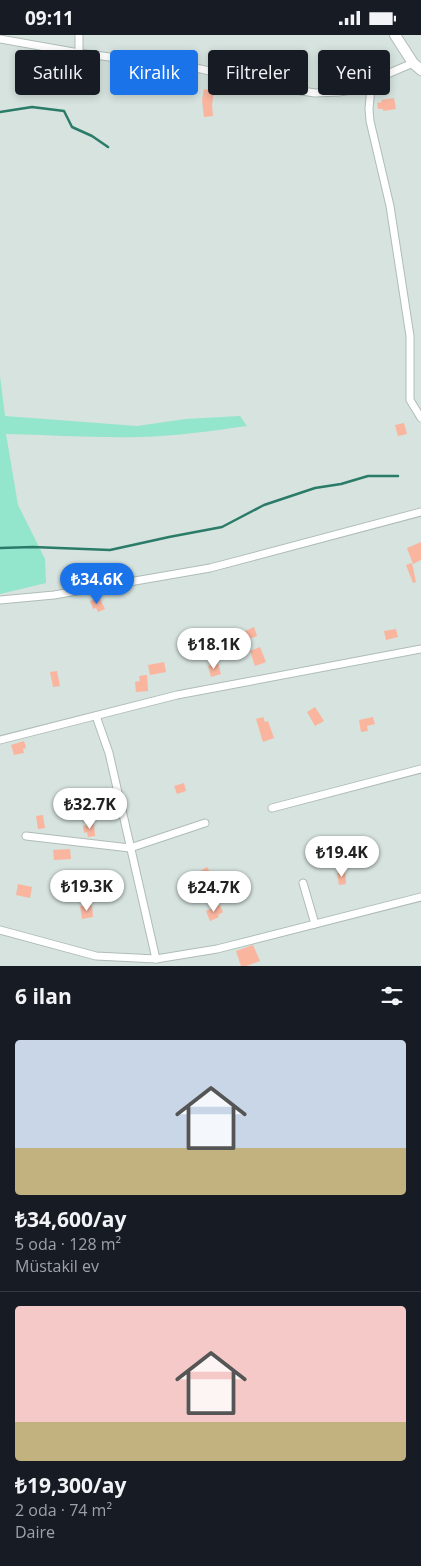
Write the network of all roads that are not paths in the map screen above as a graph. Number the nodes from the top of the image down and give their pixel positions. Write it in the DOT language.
graph roads {
  1 [pos="79,35"];
  2 [pos="395,35"];
  3 [pos="0,39"];
  4 [pos="62,50"];
  5 [pos="79,50"];
  6 [pos="100,56"];
  7 [pos="417,67"];
  8 [pos="390,74"];
  9 [pos="318,93"];
  10 [pos="370,95"];
  11 [pos="421,418"];
  12 [pos="421,512"];
  13 [pos="0,600"];
  14 [pos="421,649"];
  15 [pos="96,716"];
  16 [pos="0,740"];
  17 [pos="421,769"];
  18 [pos="272,808"];
  19 [pos="205,823"];
  20 [pos="26,836"];
  21 [pos="130,848"];
  22 [pos="303,883"];
  23 [pos="421,897"];
  24 [pos="315,924"];
  25 [pos="0,930"];
  26 [pos="156,959"];
  1 -- 5 [label="street"];
  2 -- 7 [label="street"];
  3 -- 4 [label="street"];
  6 -- 9 [label="street"];
  7 -- 8 [label="street"];
  10 -- 11 [label="street"];
  12 -- 13 [label="street"];
  14 -- 15 [label="street"];
  15 -- 16 [label="street"];
  15 -- 21 [label="street"];
  17 -- 18 [label="street"];
  19 -- 21 [label="street"];
  20 -- 21 [label="street"];
  21 -- 26 [label="street"];
  22 -- 24 [label="street"];
  23 -- 24 [label="street"];
  24 -- 26 [label="street"];
  25 -- 26 [label="street"];
}
